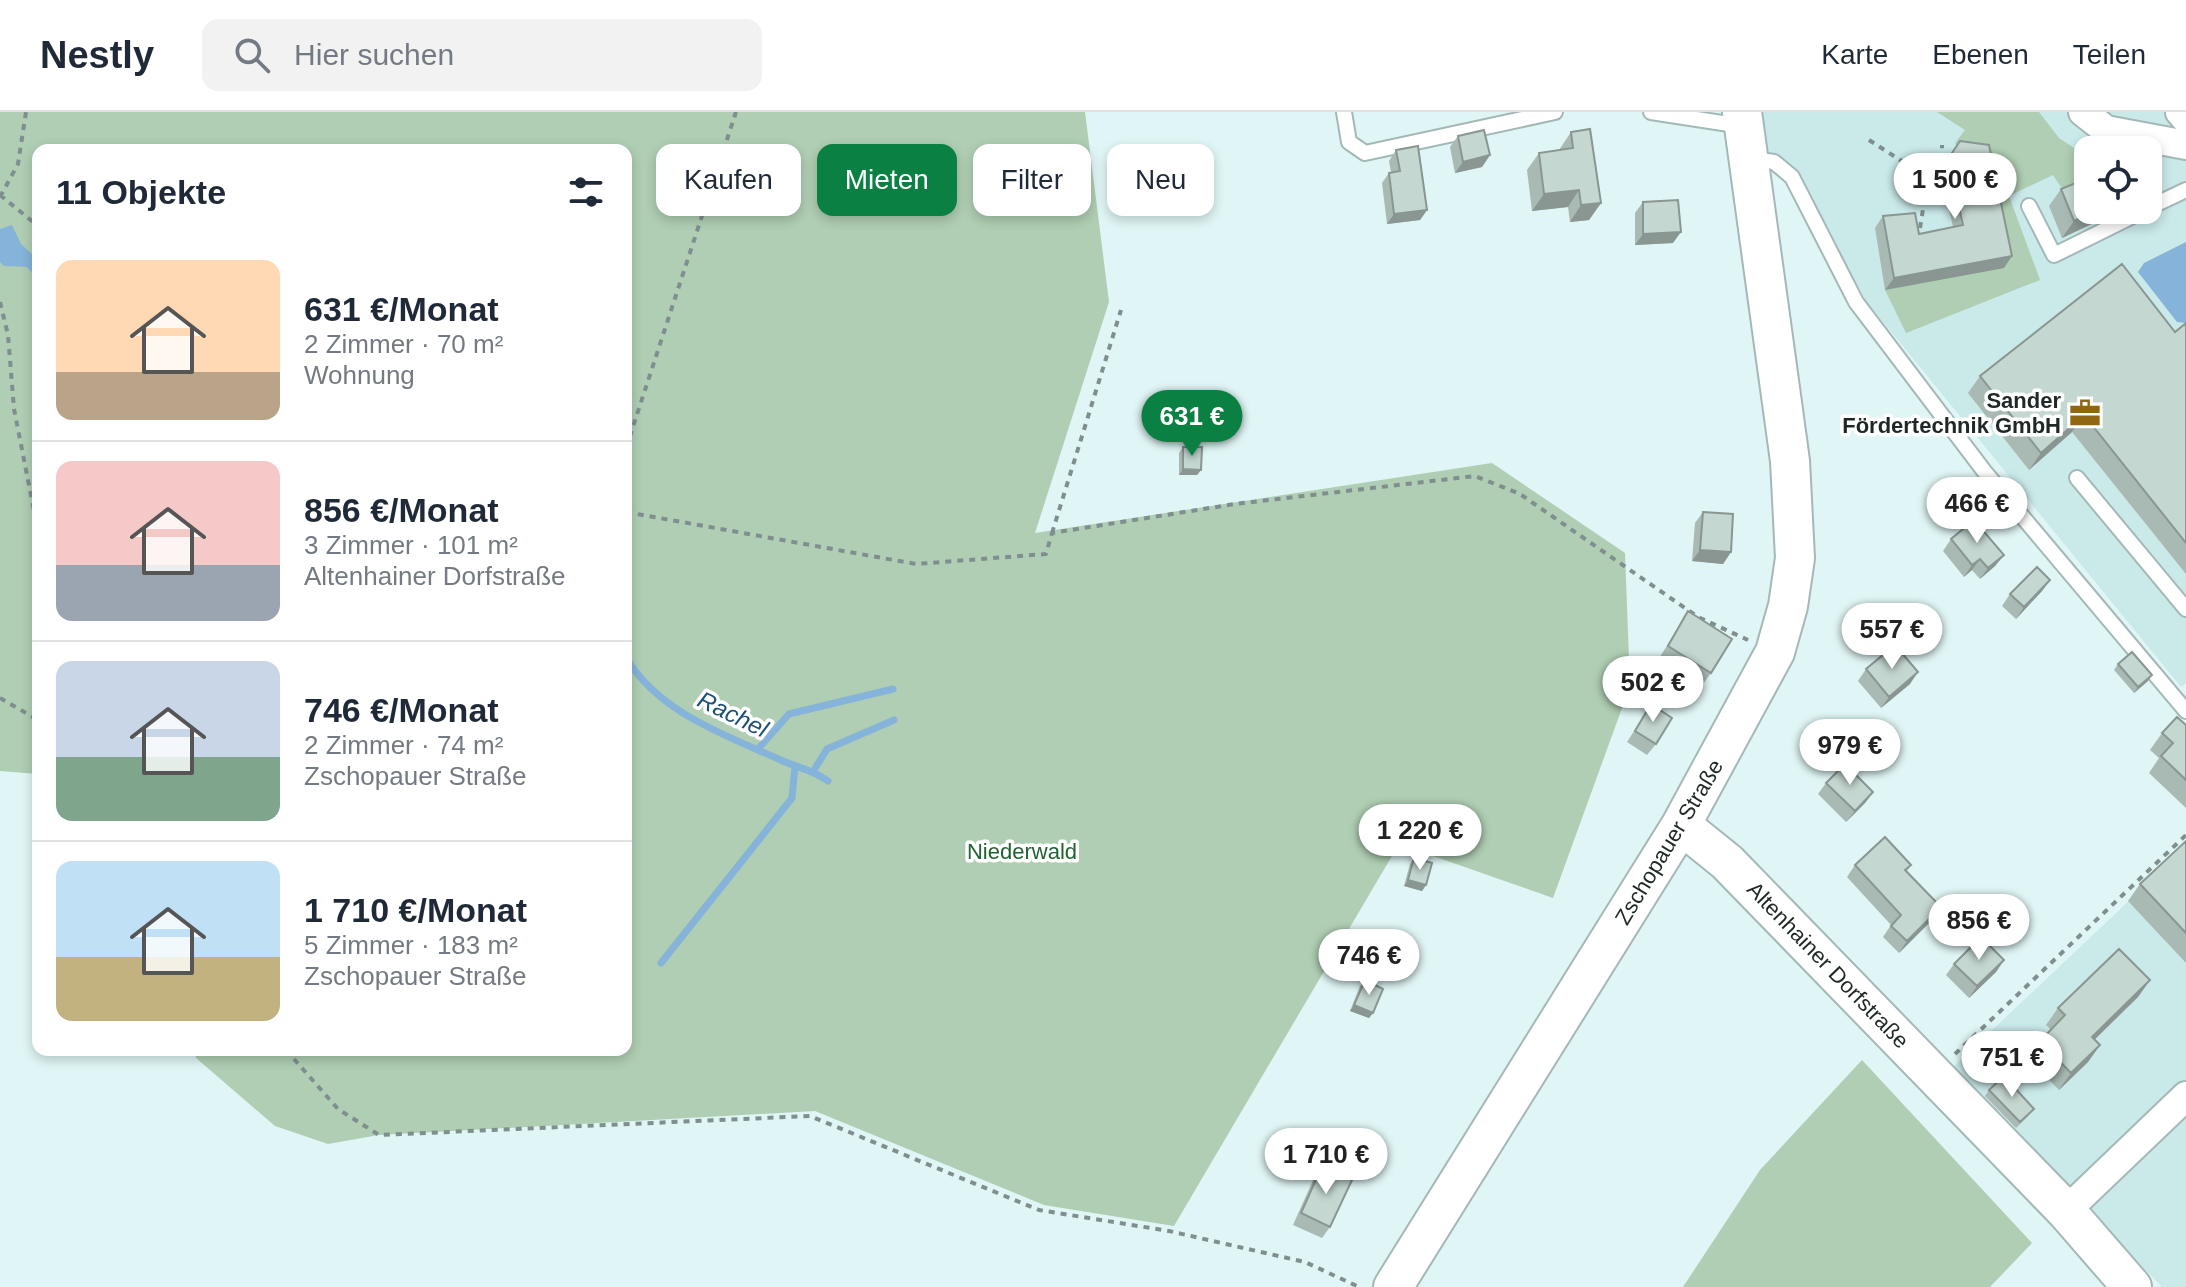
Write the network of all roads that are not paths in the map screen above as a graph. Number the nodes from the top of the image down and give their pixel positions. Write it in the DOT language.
graph roads {
  1 [pos="1344,112"];
  2 [pos="1555,112"];
  3 [pos="1651,112"];
  4 [pos="2083,112"];
  5 [pos="2180,112"];
  6 [pos="2186,119"];
  7 [pos="1745,132"];
  8 [pos="2186,145"];
  9 [pos="2186,190"];
  10 [pos="2162,201"];
  11 [pos="2029,206"];
  12 [pos="2116,224"];
  13 [pos="2077,478"];
  14 [pos="2186,609"];
  15 [pos="2186,711"];
  16 [pos="1681,825"];
  17 [pos="2186,1096"];
  18 [pos="2066,1211"];
  19 [pos="1393,1287"];
  20 [pos="2132,1287"];
  1 -- 2 [label="lane"];
  3 -- 7 [label="lane"];
  4 -- 8 [label="street"];
  5 -- 6 [label="street"];
  7 -- 15 [label="lane"];
  7 -- 16 [label="street, Zschopauer Straße"];
  9 -- 10 [label="lane"];
  11 -- 12 [label="lane"];
  13 -- 14 [label="lane"];
  16 -- 18 [label="street, Altenhainer Dorfstraße"];
  16 -- 19 [label="street, Zschopauer Straße"];
  17 -- 18 [label="street"];
  18 -- 20 [label="street, Altenhainer Dorfstraße"];
}
